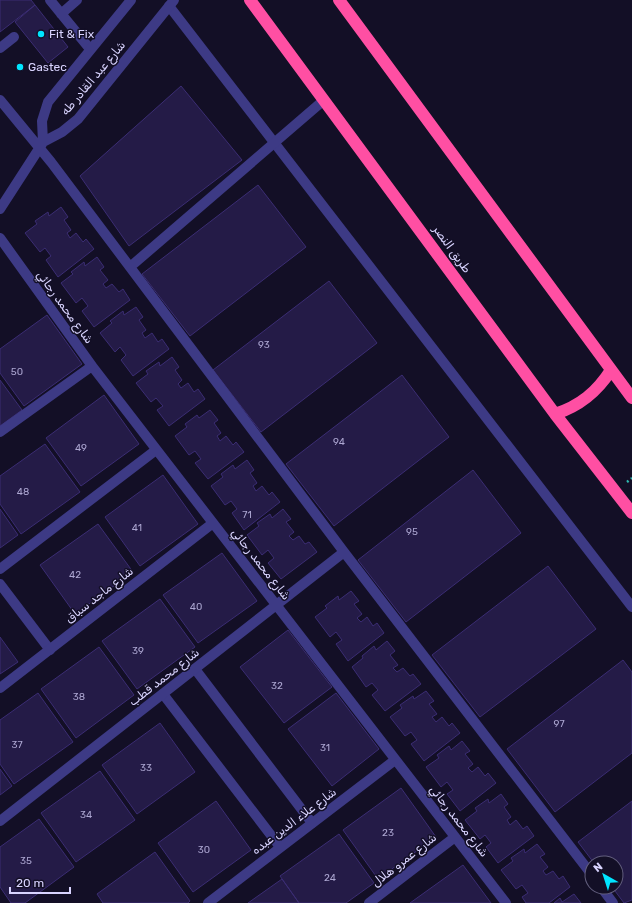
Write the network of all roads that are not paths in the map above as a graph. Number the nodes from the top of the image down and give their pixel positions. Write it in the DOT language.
graph roads {
  1 [pos="50,0"];
  2 [pos="77,0"];
  3 [pos="131,0"];
  4 [pos="250,0"];
  5 [pos="339,0"];
  6 [pos="172,3"];
  7 [pos="61,14"];
  8 [pos="14,37"];
  9 [pos="0,48"];
  10 [pos="90,49"];
  11 [pos="0,100"];
  12 [pos="324,100"];
  13 [pos="273,143"];
  14 [pos="41,145"];
  15 [pos="0,209"];
  16 [pos="0,238"];
  17 [pos="130,267"];
  18 [pos="92,366"];
  19 [pos="611,370"];
  20 [pos="632,398"];
  21 [pos="556,414"];
  22 [pos="0,432"];
  23 [pos="156,450"];
  24 [pos="632,513"];
  25 [pos="213,523"];
  26 [pos="344,552"];
  27 [pos="0,570"];
  28 [pos="0,584"];
  29 [pos="276,605"];
  30 [pos="632,608"];
  31 [pos="50,650"];
  32 [pos="195,669"];
  33 [pos="0,688"];
  34 [pos="163,694"];
  35 [pos="395,760"];
  36 [pos="0,820"];
  37 [pos="312,824"];
  38 [pos="455,837"];
  39 [pos="280,847"];
  40 [pos="584,865"];
  41 [pos="208,903"];
  42 [pos="369,903"];
  43 [pos="506,903"];
  1 -- 7 [label="street"];
  2 -- 7 [label="street"];
  3 -- 10 [label="street, شارع عبد القادر طه"];
  4 -- 12 [label="highway, طريق النصر"];
  5 -- 19 [label="highway"];
  6 -- 13 [label="street"];
  6 -- 14 [label="street, شارع عبد القادر طه"];
  7 -- 10 [label="street"];
  8 -- 9 [label="street"];
  10 -- 14 [label="street, شارع عبد القادر طه"];
  11 -- 14 [label="street"];
  12 -- 13 [label="street"];
  12 -- 21 [label="highway, طريق النصر"];
  13 -- 17 [label="street"];
  13 -- 30 [label="street"];
  14 -- 15 [label="street"];
  14 -- 17 [label="street"];
  16 -- 18 [label="street, شارع محمد رجائي"];
  17 -- 26 [label="street"];
  18 -- 22 [label="street"];
  18 -- 23 [label="street, شارع محمد رجائي"];
  19 -- 20 [label="highway"];
  19 -- 21 [label="highway"];
  21 -- 24 [label="highway, طريق النصر"];
  23 -- 25 [label="street, شارع محمد رجائي"];
  23 -- 27 [label="street"];
  25 -- 29 [label="street, شارع محمد رجائي"];
  25 -- 31 [label="street, شارع ماجد سباق"];
  26 -- 29 [label="street, شارع محمد قطب"];
  26 -- 40 [label="street"];
  28 -- 31 [label="street"];
  29 -- 32 [label="street, شارع محمد قطب"];
  29 -- 35 [label="street, شارع محمد رجائي"];
  31 -- 33 [label="street, شارع ماجد سباق"];
  32 -- 34 [label="street, شارع محمد قطب"];
  32 -- 37 [label="street"];
  34 -- 36 [label="street, شارع محمد قطب"];
  34 -- 39 [label="street"];
  35 -- 37 [label="street, شارع علاء الدين عبده"];
  35 -- 38 [label="street, شارع محمد رجائي"];
  37 -- 39 [label="street, شارع علاء الدين عبده"];
  38 -- 42 [label="street, شارع عمرو هلال"];
  38 -- 43 [label="street, شارع محمد رجائي"];
  39 -- 41 [label="street, شارع علاء الدين عبده"];
}
